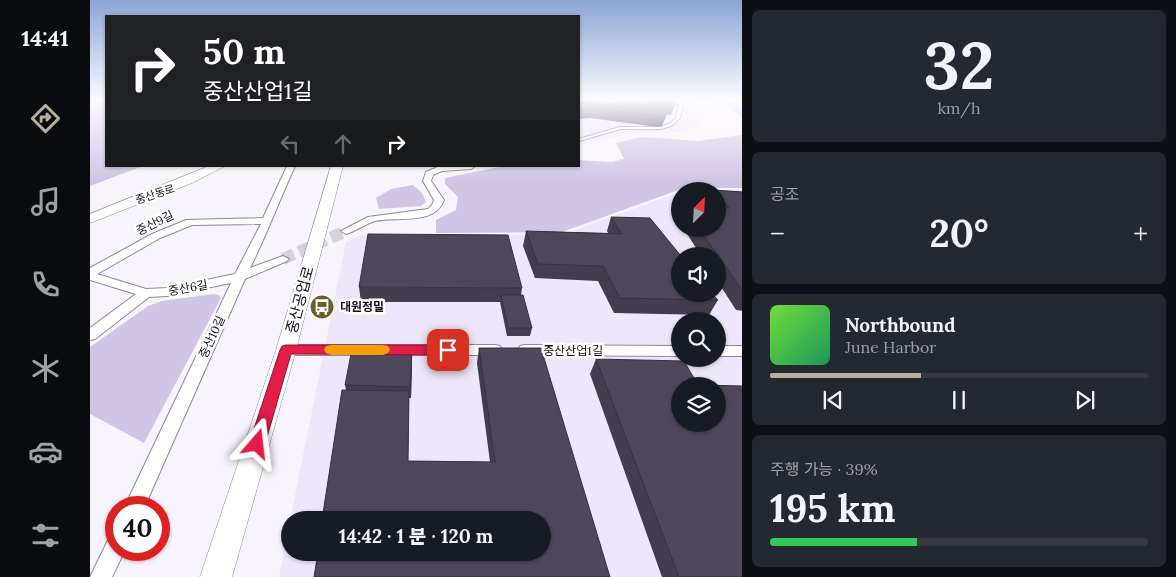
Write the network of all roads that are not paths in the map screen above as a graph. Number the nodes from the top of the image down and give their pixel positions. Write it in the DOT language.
graph roads {
  1 [pos="666,127"];
  2 [pos="580,140"];
  3 [pos="217,167"];
  4 [pos="291,167"];
  5 [pos="337,167"];
  6 [pos="461,167"];
  7 [pos="90,219"];
  8 [pos="268,222"];
  9 [pos="346,231"];
  10 [pos="284,259"];
  11 [pos="90,274"];
  12 [pos="240,277"];
  13 [pos="146,293"];
  14 [pos="90,335"];
  15 [pos="286,350"];
  16 [pos="671,351"];
  17 [pos="726,351"];
  18 [pos="742,351"];
  19 [pos="140,496"];
  20 [pos="106,561"];
  21 [pos="98,575"];
  22 [pos="216,577"];
  1 -- 2 [label="lane"];
  3 -- 7 [label="street, 중산동로"];
  4 -- 8 [label="street, 중산10길"];
  5 -- 15 [label="street, 중산공업로"];
  6 -- 9 [label="street"];
  8 -- 11 [label="street, 중산9길"];
  8 -- 12 [label="street, 중산10길"];
  10 -- 12 [label="street, 중산6길"];
  11 -- 13 [label="street, 중산6길"];
  12 -- 13 [label="street, 중산6길"];
  12 -- 19 [label="street, 중산10길"];
  13 -- 14 [label="street"];
  15 -- 16 [label="street, 중산산업1길"];
  15 -- 22 [label="street, 중산공업로"];
  17 -- 18 [label="street"];
  20 -- 21 [label="street"];
}
